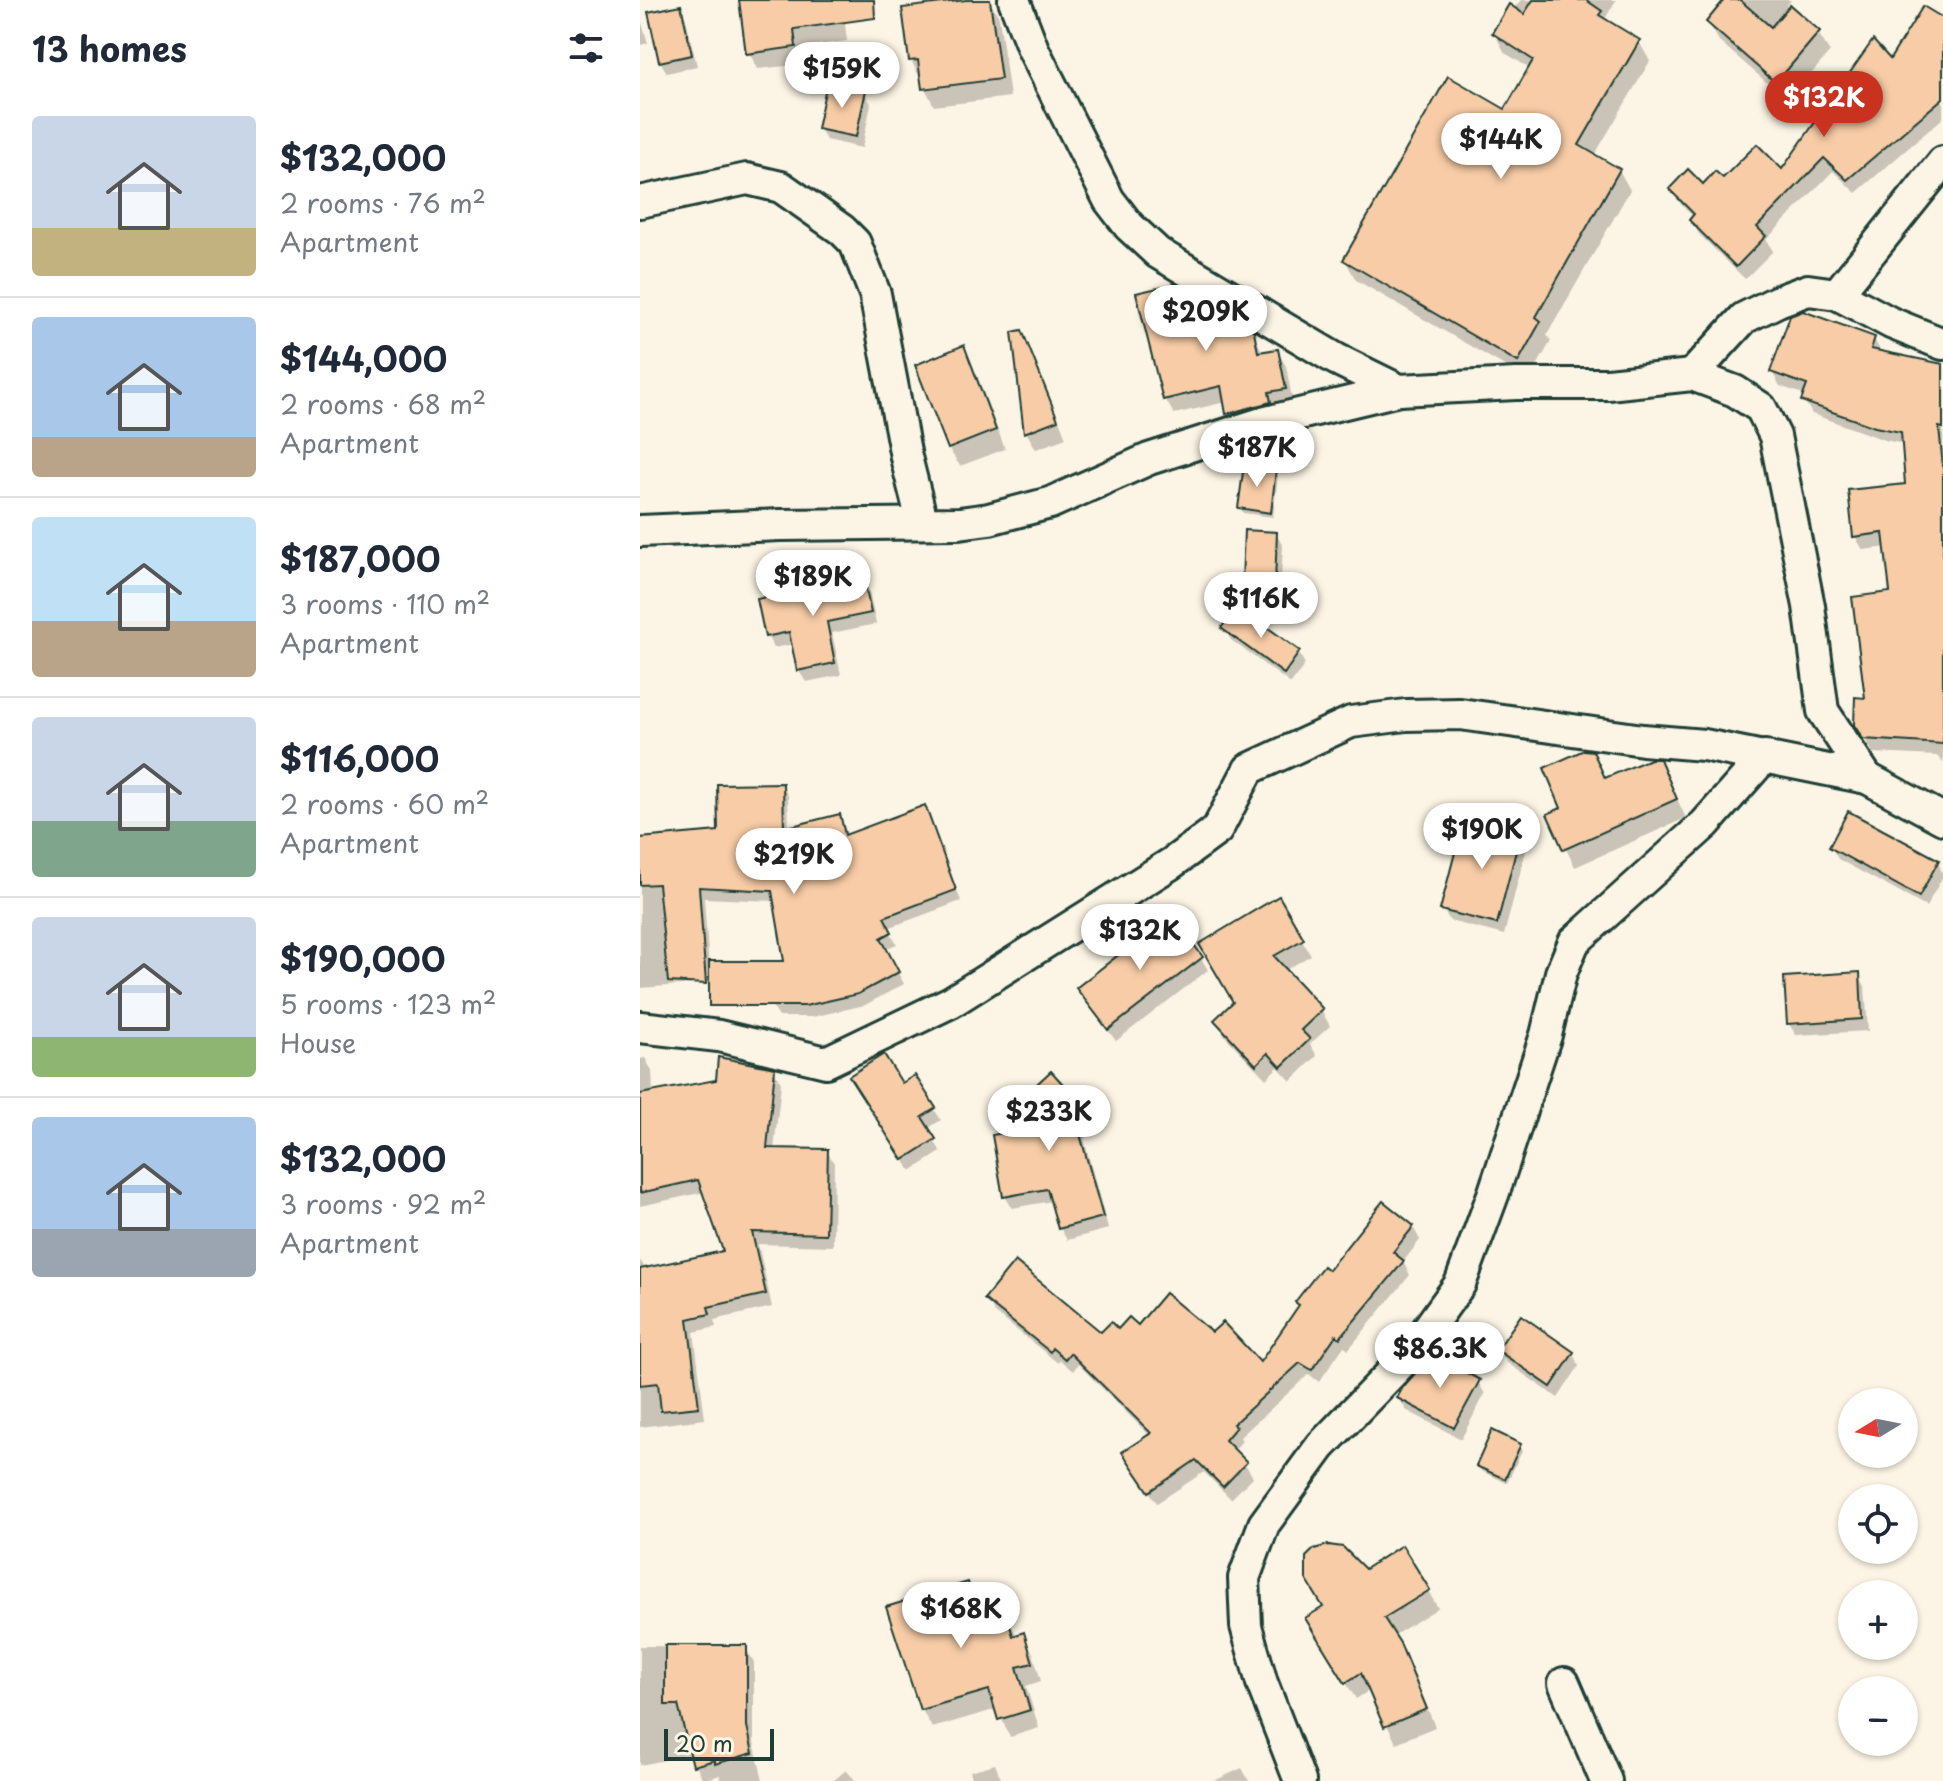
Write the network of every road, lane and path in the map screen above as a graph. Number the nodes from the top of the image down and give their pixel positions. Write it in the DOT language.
graph roads {
  1 [pos="1014,0"];
  2 [pos="1943,162"];
  3 [pos="640,202"];
  4 [pos="1837,294"];
  5 [pos="1943,344"];
  6 [pos="1692,375"];
  7 [pos="1399,390"];
  8 [pos="922,521"];
  9 [pos="640,531"];
  10 [pos="1765,756"];
  11 [pos="1867,778"];
  12 [pos="1943,819"];
  13 [pos="640,1027"];
  14 [pos="1564,1683"];
  15 [pos="1300,1781"];
  16 [pos="1606,1781"];
  1 -- 7 [label="street"];
  2 -- 4 [label="street"];
  3 -- 8 [label="street"];
  4 -- 5 [label="street"];
  4 -- 6 [label="street"];
  6 -- 7 [label="street"];
  6 -- 11 [label="street"];
  7 -- 8 [label="street"];
  8 -- 9 [label="street"];
  10 -- 11 [label="street"];
  10 -- 13 [label="street"];
  10 -- 15 [label="street"];
  11 -- 12 [label="street"];
  14 -- 16 [label="street"];
}
